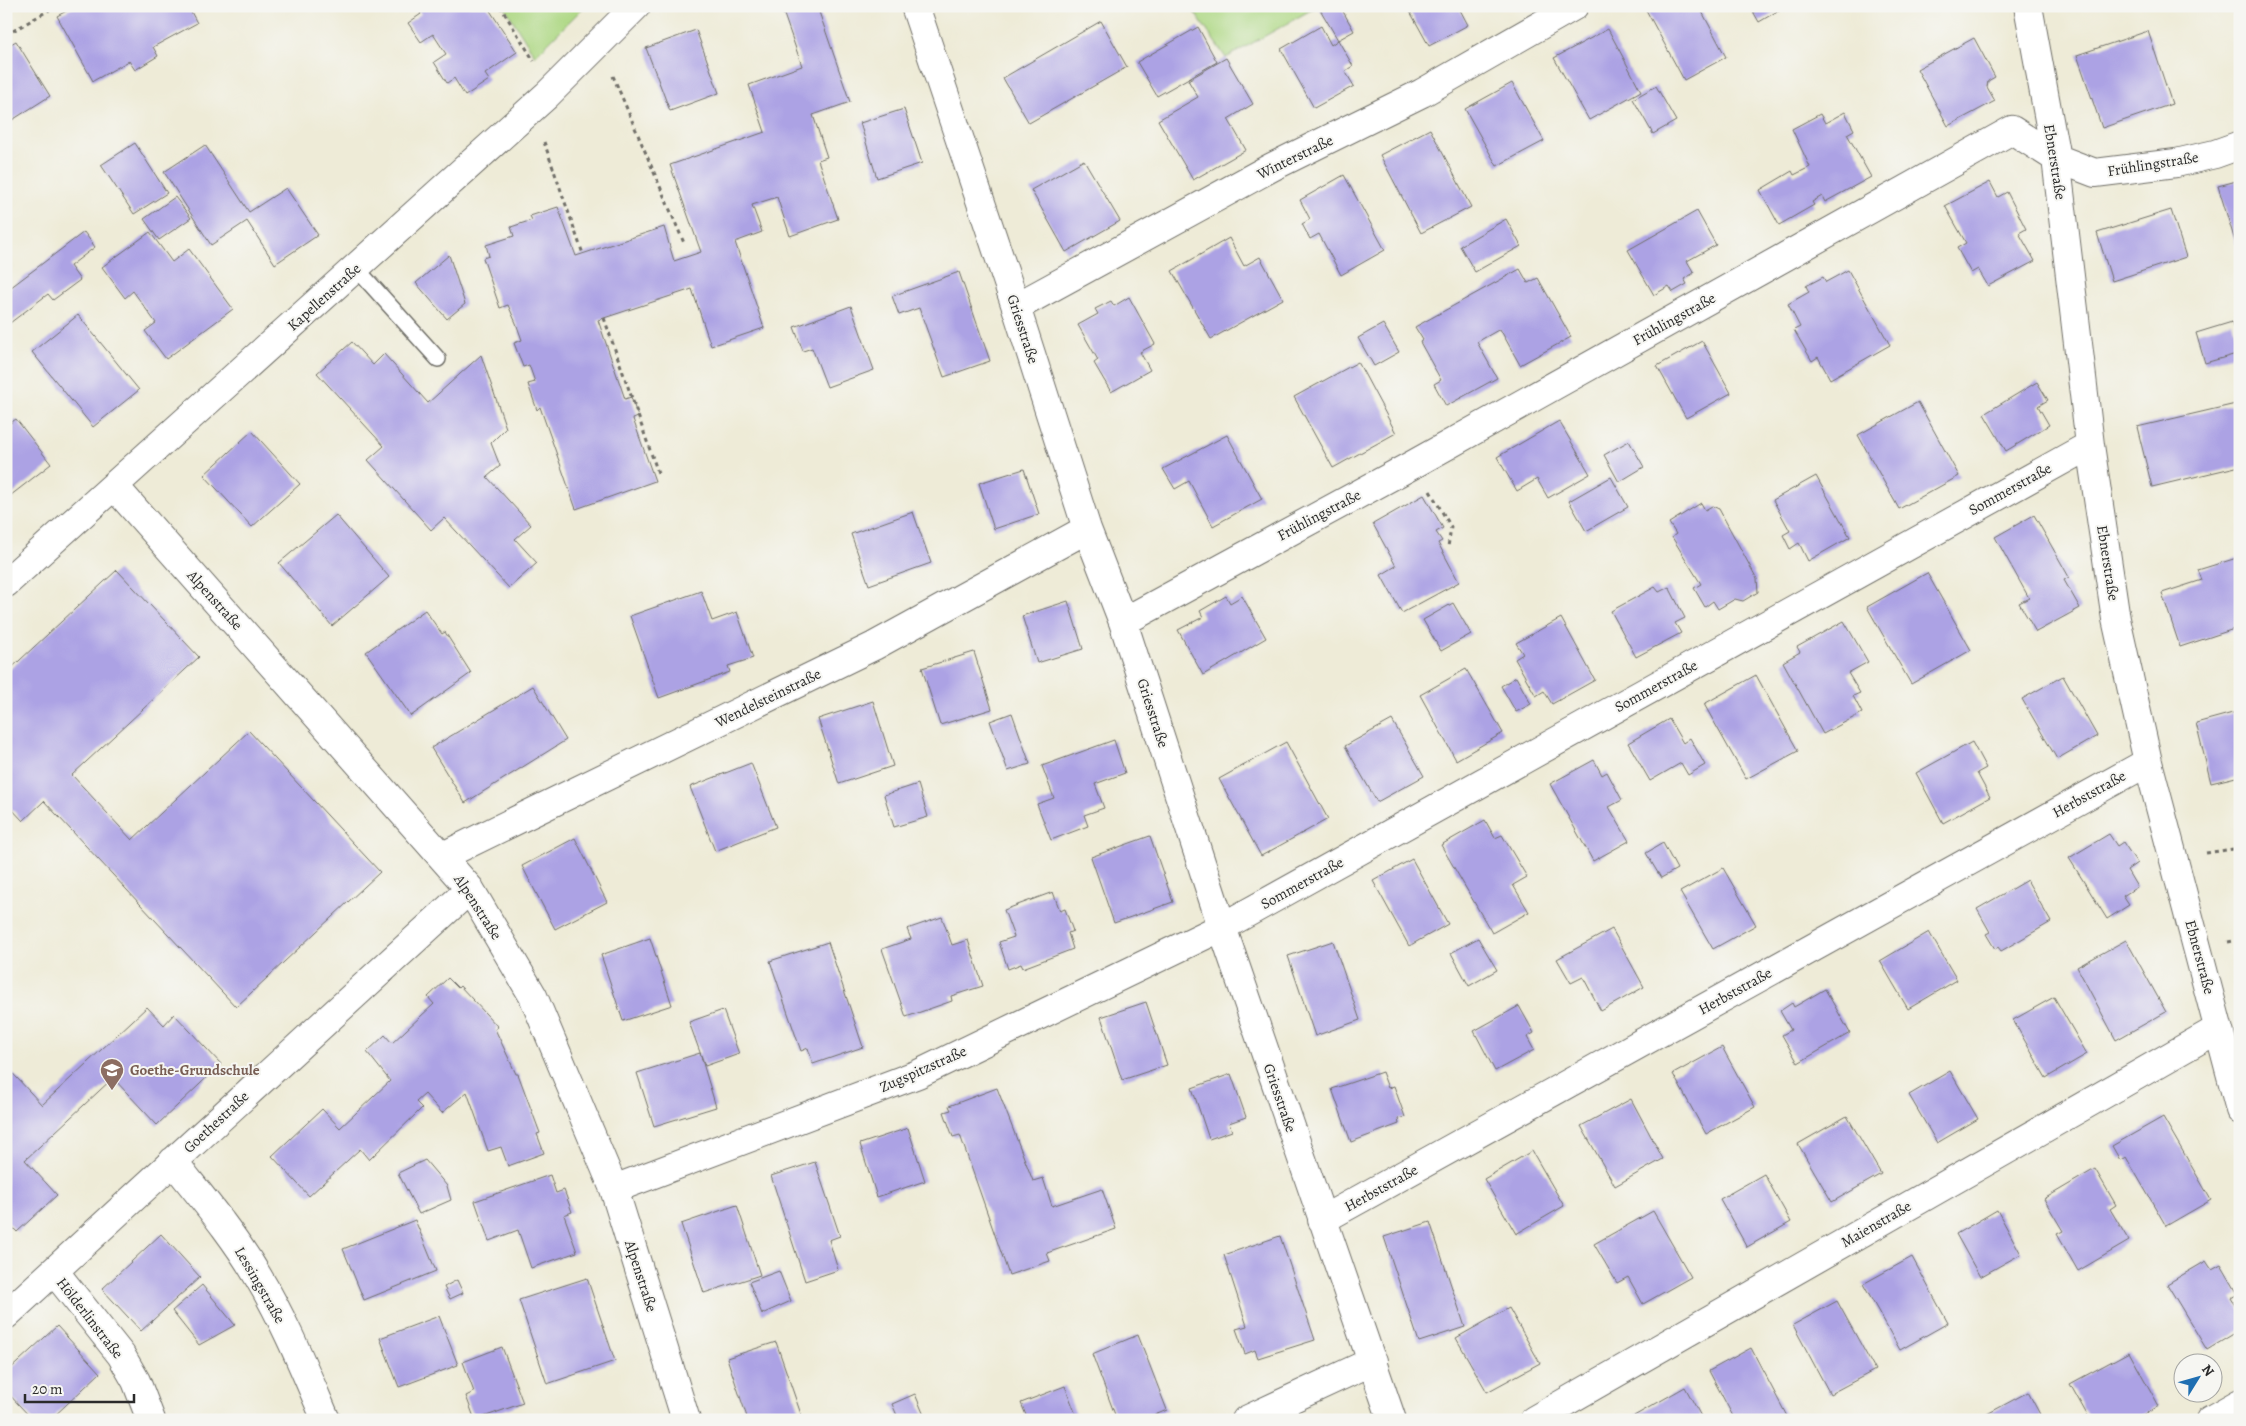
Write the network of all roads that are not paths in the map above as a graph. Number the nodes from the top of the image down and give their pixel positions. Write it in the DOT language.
graph roads {
  1 [pos="636,6"];
  2 [pos="915,6"];
  3 [pos="1574,6"];
  4 [pos="2028,6"];
  5 [pos="2240,145"];
  6 [pos="2056,158"];
  7 [pos="356,268"];
  8 [pos="1016,307"];
  9 [pos="438,359"];
  10 [pos="2090,445"];
  11 [pos="115,487"];
  12 [pos="1087,528"];
  13 [pos="6,583"];
  14 [pos="1123,622"];
  15 [pos="2148,762"];
  16 [pos="443,856"];
  17 [pos="470,889"];
  18 [pos="1222,927"];
  19 [pos="2218,1029"];
  20 [pos="2240,1110"];
  21 [pos="173,1161"];
  22 [pos="614,1189"];
  23 [pos="1322,1220"];
  24 [pos="54,1271"];
  25 [pos="6,1315"];
  26 [pos="1372,1361"];
  27 [pos="2240,1403"];
  28 [pos="151,1420"];
  29 [pos="326,1420"];
  30 [pos="686,1420"];
  31 [pos="1246,1420"];
  32 [pos="1392,1420"];
  33 [pos="1534,1420"];
  34 [pos="2210,1420"];
  1 -- 7 [label="street, Kapellenstraße"];
  2 -- 8 [label="street, Griesstraße"];
  3 -- 8 [label="street, Winterstraße"];
  4 -- 6 [label="street, Ebnerstraße"];
  5 -- 6 [label="street, Frühlingstraße"];
  6 -- 10 [label="street, Ebnerstraße"];
  6 -- 14 [label="street, Frühlingstraße"];
  7 -- 9 [label="lane"];
  7 -- 11 [label="street, Kapellenstraße"];
  8 -- 12 [label="street, Griesstraße"];
  10 -- 15 [label="street, Ebnerstraße"];
  10 -- 18 [label="street, Sommerstraße"];
  11 -- 13 [label="street, Kapellenstraße"];
  11 -- 16 [label="street, Alpenstraße"];
  12 -- 14 [label="street, Griesstraße"];
  12 -- 16 [label="street, Wendelsteinstraße"];
  14 -- 18 [label="street, Griesstraße"];
  15 -- 19 [label="street, Ebnerstraße"];
  15 -- 23 [label="street, Herbststraße"];
  16 -- 17 [label="street, Alpenstraße"];
  17 -- 21 [label="street, Goethestraße"];
  17 -- 22 [label="street, Alpenstraße"];
  18 -- 22 [label="street, Zugspitzstraße"];
  18 -- 23 [label="street, Griesstraße"];
  19 -- 20 [label="street, Ebnerstraße"];
  19 -- 33 [label="street, Maienstraße"];
  21 -- 24 [label="street, Goethestraße"];
  21 -- 29 [label="street, Lessingstraße"];
  22 -- 30 [label="street, Alpenstraße"];
  23 -- 26 [label="street, Griesstraße"];
  24 -- 25 [label="street, Goethestraße"];
  24 -- 28 [label="street, Hölderlinstraße"];
  26 -- 31 [label="street"];
  26 -- 32 [label="street, Griesstraße"];
  27 -- 34 [label="street"];
}
